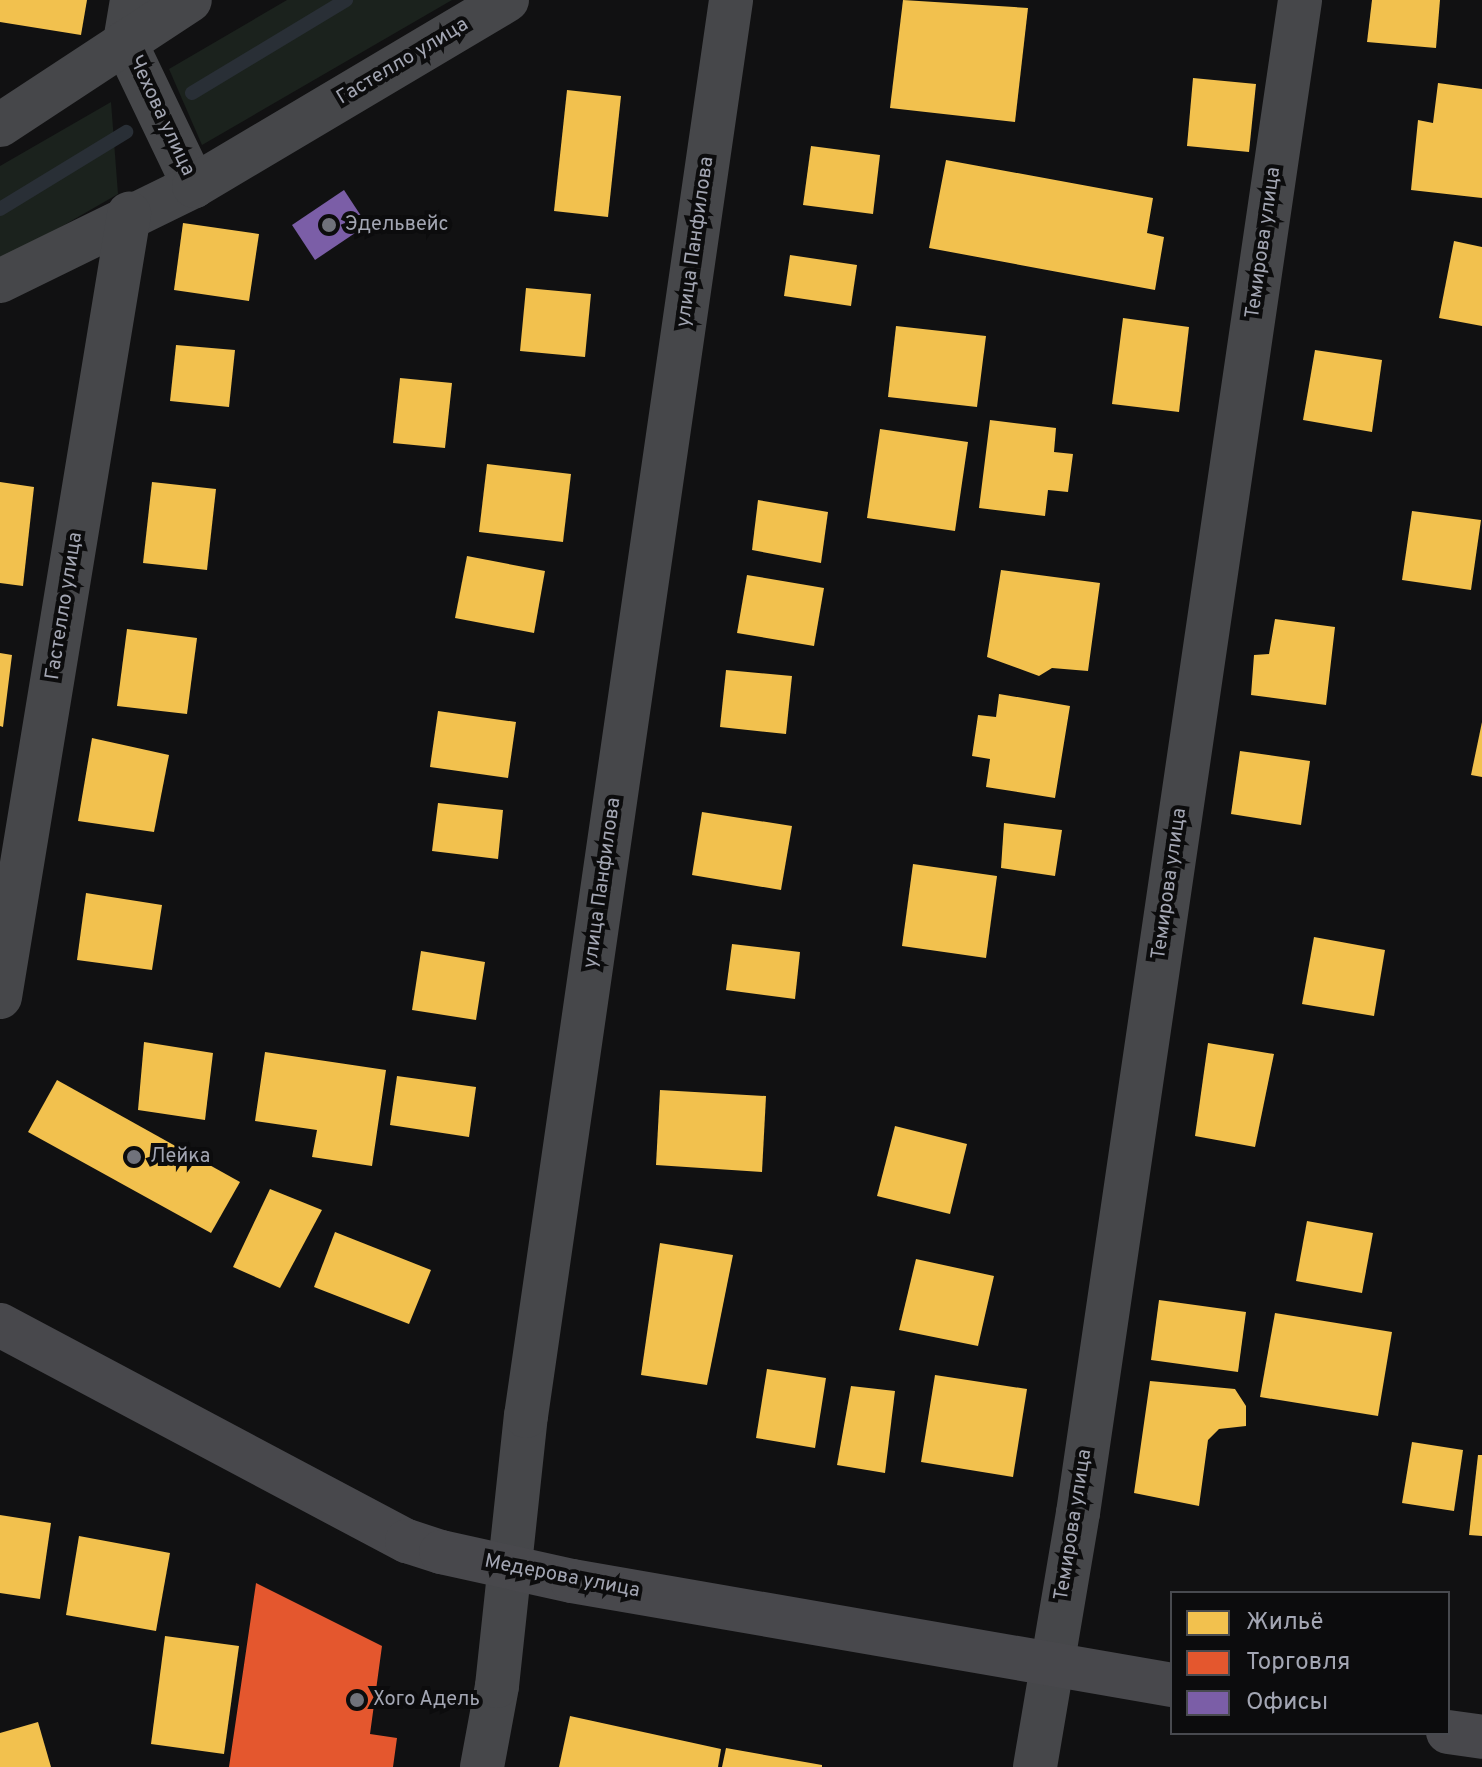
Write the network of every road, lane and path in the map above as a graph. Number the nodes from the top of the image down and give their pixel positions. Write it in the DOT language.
graph roads {
  1 [pos="190,0"];
  2 [pos="507,0"];
  3 [pos="731,0"];
  4 [pos="1300,0"];
  5 [pos="129,21"];
  6 [pos="0,125"];
  7 [pos="194,186"];
  8 [pos="129,214"];
  9 [pos="0,281"];
  10 [pos="0,997"];
  11 [pos="0,1325"];
  12 [pos="511,1569"];
  13 [pos="1050,1665"];
  14 [pos="1170,1685"];
  15 [pos="1450,1732"];
  16 [pos="1482,1737"];
  17 [pos="482,1767"];
  18 [pos="1035,1767"];
  1 -- 5 [label="street"];
  2 -- 7 [label="street, Гастелло улица"];
  3 -- 12 [label="street, улица Панфилова"];
  4 -- 13 [label="street, Темирова улица"];
  5 -- 6 [label="street"];
  5 -- 7 [label="street, Чехова улица"];
  7 -- 8 [label="street, Гастелло улица"];
  8 -- 9 [label="street, Гастелло улица"];
  8 -- 10 [label="street, Гастелло улица"];
  11 -- 12 [label="main road, Медерова улица"];
  12 -- 13 [label="main road, Медерова улица"];
  12 -- 17 [label="street, улица Панфилова"];
  13 -- 14 [label="main road, Медерова улица"];
  13 -- 18 [label="street, Темирова улица"];
  15 -- 16 [label="main road"];
}
